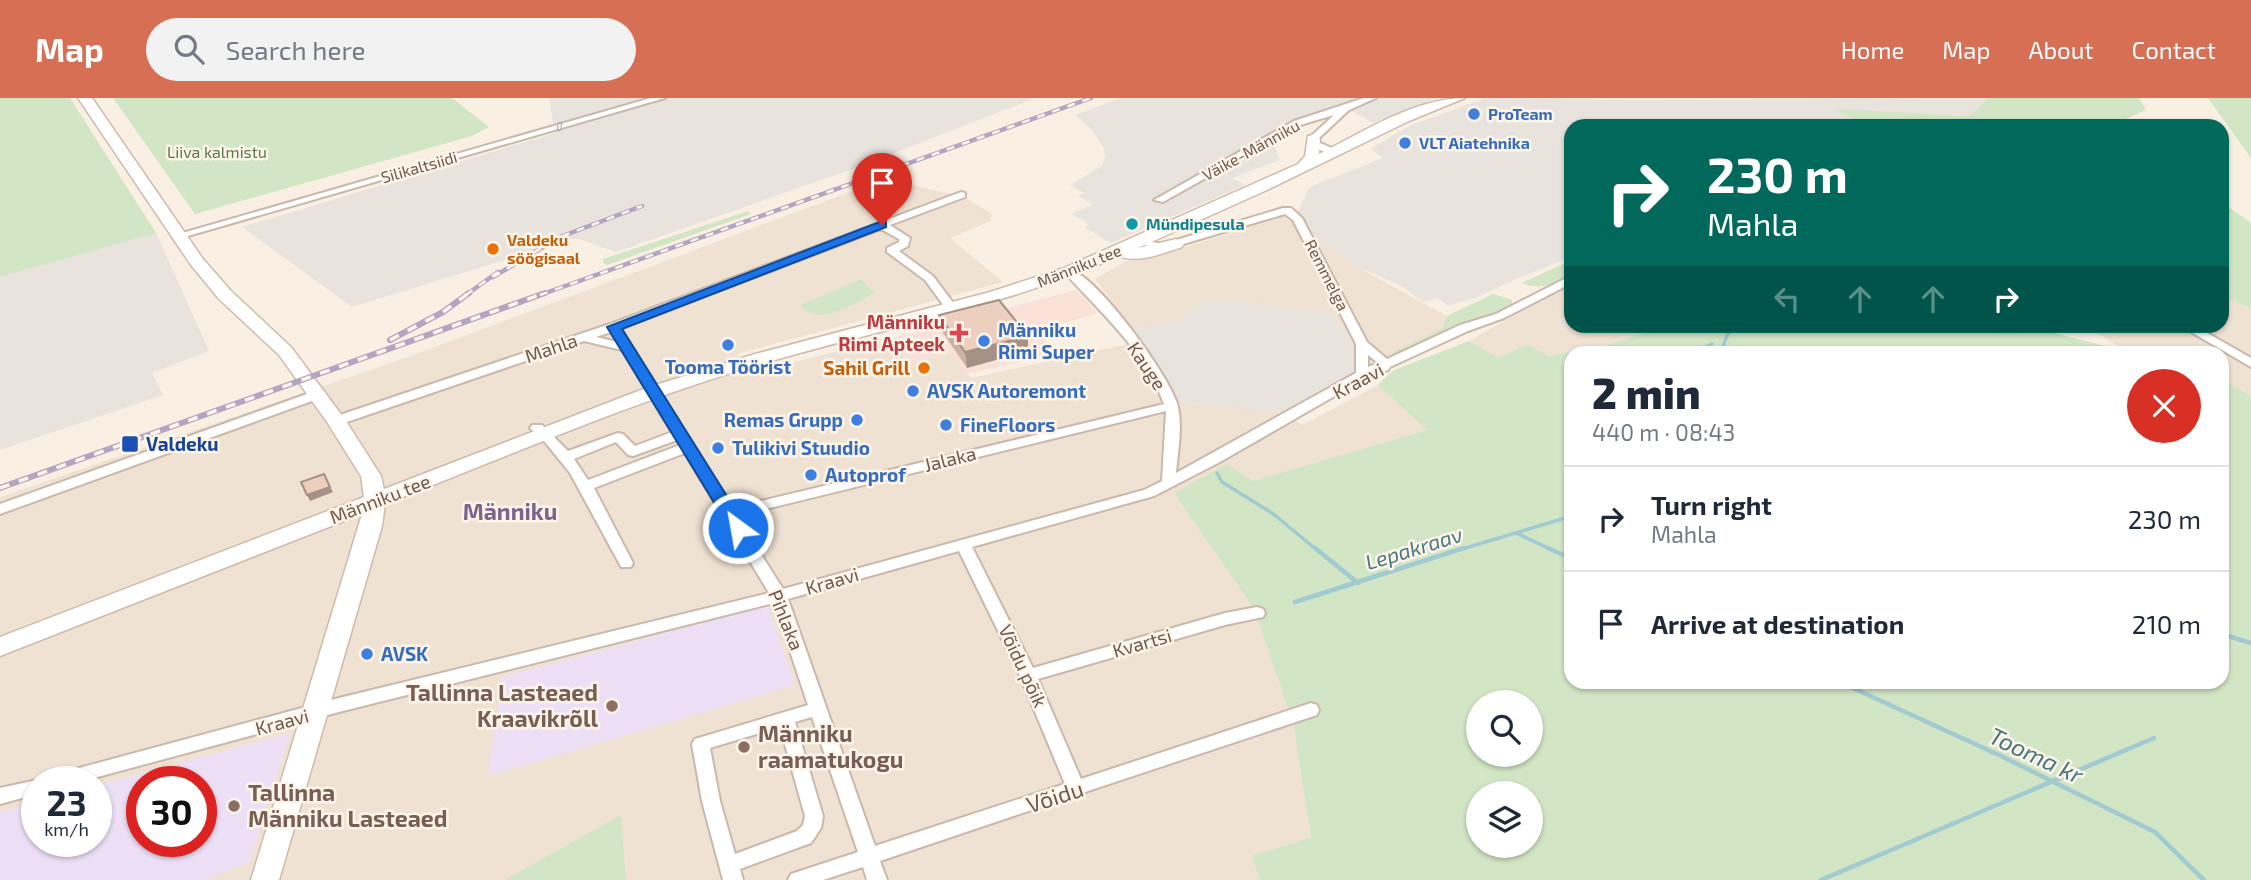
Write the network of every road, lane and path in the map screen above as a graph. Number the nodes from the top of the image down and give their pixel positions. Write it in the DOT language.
graph roads {
  1 [pos="85,98"];
  2 [pos="661,98"];
  3 [pos="1372,98"];
  4 [pos="1458,98"];
  5 [pos="1346,108"];
  6 [pos="1313,139"];
  7 [pos="1334,152"];
  8 [pos="1304,166"];
  9 [pos="961,195"];
  10 [pos="1159,200"];
  11 [pos="882,225"];
  12 [pos="177,236"];
  13 [pos="1146,239"];
  14 [pos="1175,244"];
  15 [pos="1102,259"];
  16 [pos="1070,272"];
  17 [pos="1564,282"];
  18 [pos="951,308"];
  19 [pos="614,327"];
  20 [pos="2199,333"];
  21 [pos="584,337"];
  22 [pos="1362,344"];
  23 [pos="2222,346"];
  24 [pos="624,347"];
  25 [pos="2229,350"];
  26 [pos="2251,363"];
  27 [pos="1384,366"];
  28 [pos="1362,376"];
  29 [pos="651,388"];
  30 [pos="318,394"];
  31 [pos="1172,406"];
  32 [pos="336,421"];
  33 [pos="541,431"];
  34 [pos="684,441"];
  35 [pos="565,457"];
  36 [pos="1169,482"];
  37 [pos="584,487"];
  38 [pos="374,496"];
  39 [pos="0,509"];
  40 [pos="729,513"];
  41 [pos="964,544"];
  42 [pos="626,563"];
  43 [pos="779,596"];
  44 [pos="1257,613"];
  45 [pos="0,634"];
  46 [pos="0,647"];
  47 [pos="1028,676"];
  48 [pos="818,708"];
  49 [pos="1311,710"];
  50 [pos="313,714"];
  51 [pos="786,719"];
  52 [pos="112,767"];
  53 [pos="1077,790"];
  54 [pos="21,791"];
  55 [pos="0,796"];
  56 [pos="870,855"];
  57 [pos="731,872"];
  58 [pos="265,880"];
  59 [pos="797,880"];
  60 [pos="877,880"];
  1 -- 12 [label="street"];
  2 -- 12 [label="street, Silikaltsiidi"];
  3 -- 5 [label="street, Väike-Männiku"];
  4 -- 7 [label="street, Männiku tee"];
  5 -- 6 [label="street, Väike-Männiku"];
  5 -- 10 [label="street, Väike-Männiku"];
  6 -- 7 [label="street, Väike-Männiku"];
  6 -- 8 [label="street"];
  7 -- 8 [label="street, Männiku tee"];
  8 -- 13 [label="street, Männiku tee"];
  9 -- 11 [label="street, Mahla"];
  11 -- 18 [label="street"];
  11 -- 19 [label="street, Mahla"];
  12 -- 30 [label="street"];
  13 -- 14 [label="street"];
  13 -- 15 [label="street, Männiku tee"];
  14 -- 15 [label="street"];
  14 -- 22 [label="street, Remmelga"];
  15 -- 16 [label="street, Männiku tee"];
  16 -- 18 [label="street, Männiku tee"];
  16 -- 31 [label="street, Kauge"];
  17 -- 27 [label="street, Kraavi"];
  18 -- 29 [label="street, Männiku tee"];
  19 -- 21 [label="street, Mahla"];
  19 -- 24 [label="street, Pihlaka"];
  20 -- 23 [label="street"];
  21 -- 24 [label="street"];
  21 -- 32 [label="street, Mahla"];
  22 -- 27 [label="street, Remmelga"];
  22 -- 28 [label="street, Remmelga"];
  24 -- 29 [label="street, Pihlaka"];
  25 -- 26 [label="street"];
  27 -- 28 [label="street, Kraavi"];
  28 -- 36 [label="street, Kraavi"];
  29 -- 33 [label="street, Männiku tee"];
  29 -- 34 [label="street, Pihlaka"];
  30 -- 32 [label="street"];
  30 -- 39 [label="street"];
  31 -- 36 [label="street, Kauge"];
  31 -- 40 [label="street, Jalaka"];
  32 -- 38 [label="street"];
  33 -- 35 [label="street"];
  33 -- 38 [label="street, Männiku tee"];
  34 -- 35 [label="street"];
  34 -- 37 [label="street"];
  34 -- 40 [label="street, Pihlaka"];
  35 -- 37 [label="street"];
  36 -- 41 [label="street, Kraavi"];
  37 -- 42 [label="street"];
  38 -- 45 [label="street, Männiku tee"];
  38 -- 46 [label="street, Männiku tee"];
  38 -- 50 [label="street"];
  40 -- 43 [label="street, Pihlaka"];
  41 -- 43 [label="street, Kraavi"];
  41 -- 47 [label="street, Võidu põik"];
  43 -- 48 [label="street, Pihlaka"];
  43 -- 50 [label="street, Kraavi"];
  44 -- 47 [label="street, Kvartsi"];
  47 -- 53 [label="street, Võidu põik"];
  48 -- 51 [label="street"];
  48 -- 56 [label="street, Pihlaka"];
  49 -- 53 [label="street, Võidu"];
  50 -- 52 [label="street, Kraavi"];
  50 -- 58 [label="street"];
  51 -- 57 [label="street"];
  51 -- 57 [label="street"];
  53 -- 56 [label="street, Võidu"];
  54 -- 55 [label="street"];
  56 -- 59 [label="street, Võidu"];
  56 -- 60 [label="street, Pihlaka"];
}
